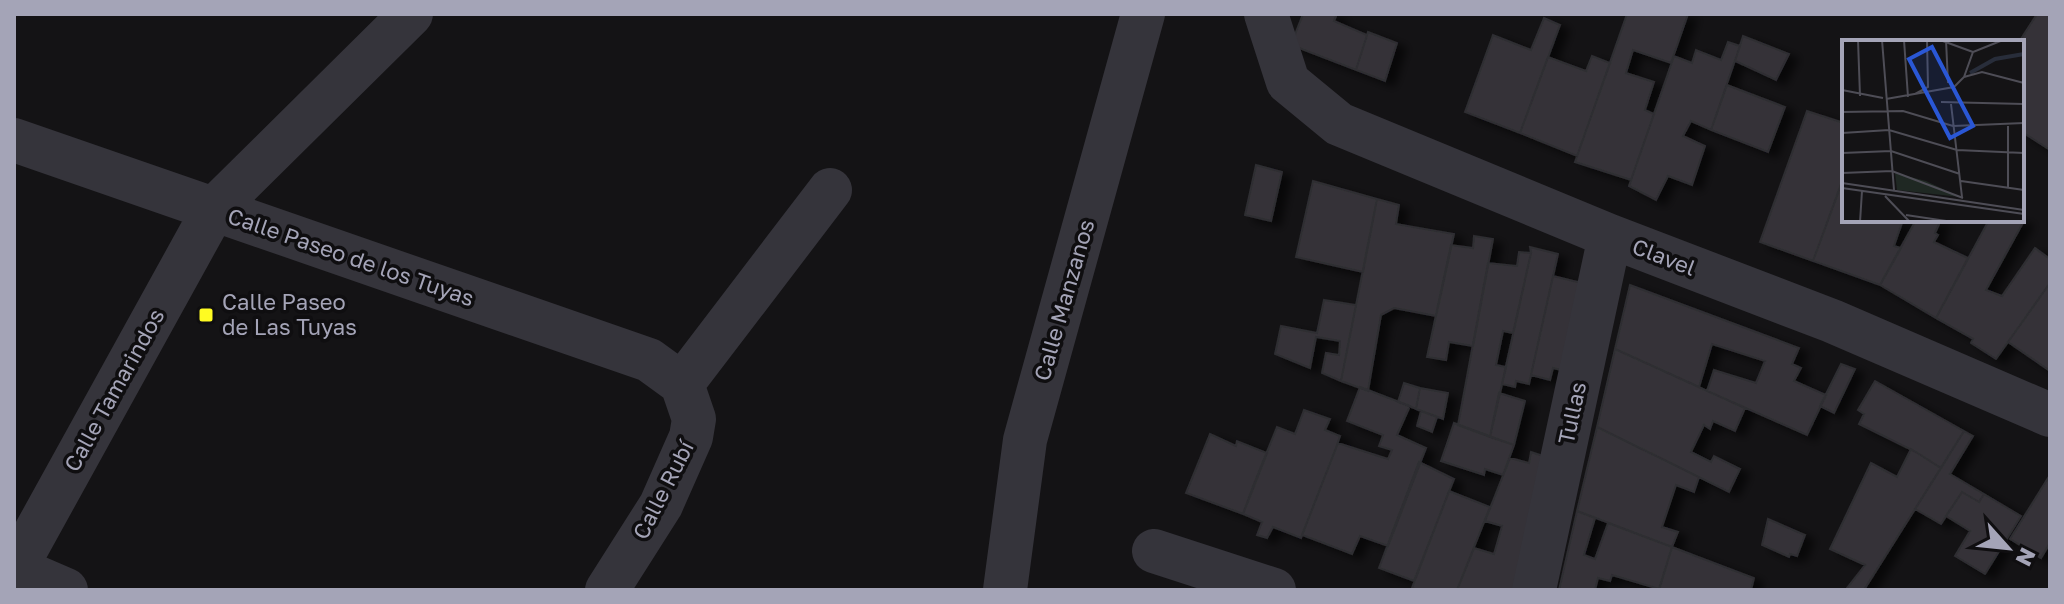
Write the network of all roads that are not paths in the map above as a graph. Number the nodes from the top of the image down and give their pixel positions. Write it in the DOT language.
graph roads {
  1 [pos="411,14"];
  2 [pos="1143,14"];
  3 [pos="1266,14"];
  4 [pos="14,140"];
  5 [pos="830,190"];
  6 [pos="214,209"];
  7 [pos="1610,236"];
  8 [pos="682,384"];
  9 [pos="2050,415"];
  10 [pos="1154,551"];
  11 [pos="15,570"];
  12 [pos="66,590"];
  13 [pos="607,590"];
  14 [pos="1005,590"];
  15 [pos="1274,590"];
  16 [pos="1534,590"];
  1 -- 6 [label="street, Calle Tamarindos"];
  2 -- 14 [label="street, Calle Manzanos"];
  3 -- 7 [label="street, Clavel"];
  4 -- 6 [label="street, Calle Paseo de los Tuyas"];
  5 -- 8 [label="street"];
  6 -- 8 [label="street, Calle Paseo de los Tuyas"];
  6 -- 11 [label="street, Calle Tamarindos"];
  7 -- 9 [label="street, Clavel"];
  7 -- 16 [label="street, Tullas"];
  8 -- 13 [label="street, Calle Rubí"];
  10 -- 15 [label="street"];
  11 -- 12 [label="street"];
}
